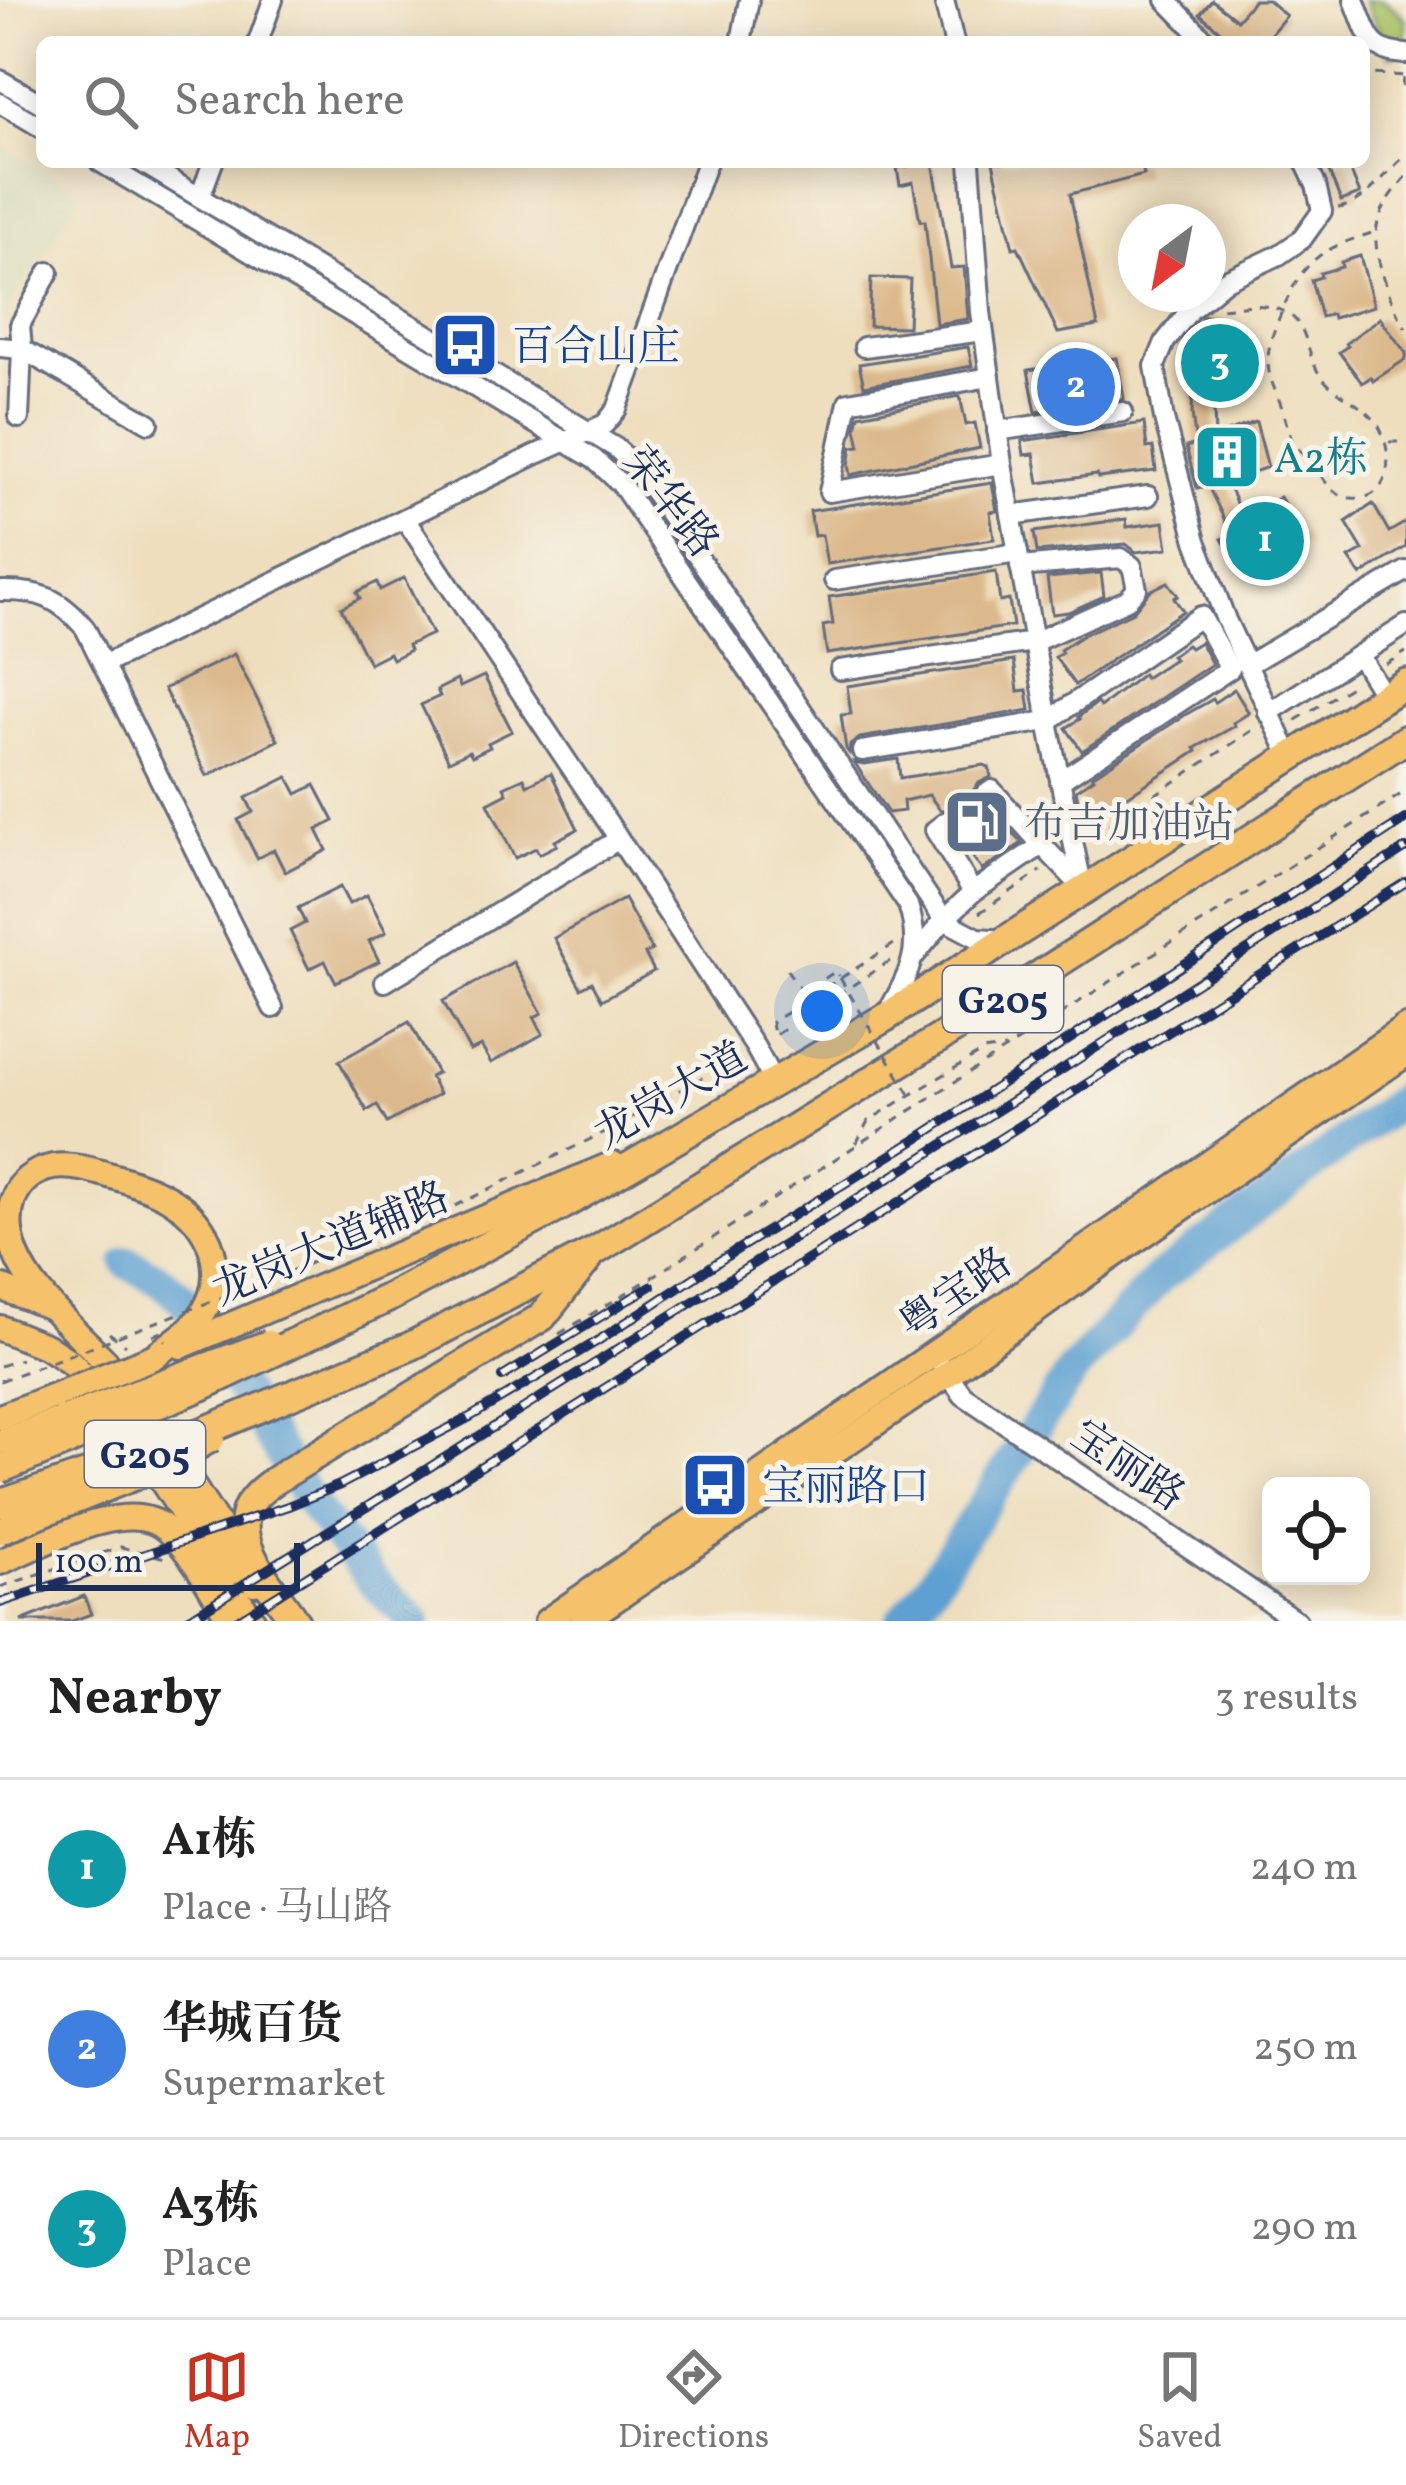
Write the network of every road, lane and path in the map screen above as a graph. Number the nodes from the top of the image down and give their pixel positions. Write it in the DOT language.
graph roads {
  1 [pos="273,0"];
  2 [pos="749,0"];
  3 [pos="944,0"];
  4 [pos="1166,0"];
  5 [pos="1354,0"];
  6 [pos="260,36"];
  7 [pos="744,36"];
  8 [pos="953,36"];
  9 [pos="1202,36"];
  10 [pos="1370,36"];
  11 [pos="1370,37"];
  12 [pos="1406,54"];
  13 [pos="1370,70"];
  14 [pos="1405,76"];
  15 [pos="0,80"];
  16 [pos="1406,99"];
  17 [pos="36,101"];
  18 [pos="0,104"];
  19 [pos="36,125"];
  20 [pos="1406,155"];
  21 [pos="110,168"];
  22 [pos="151,168"];
  23 [pos="211,168"];
  24 [pos="705,168"];
  25 [pos="970,168"];
  26 [pos="1308,168"];
  27 [pos="1406,177"];
  28 [pos="200,196"];
  29 [pos="1334,209"];
  30 [pos="1375,232"];
  31 [pos="49,272"];
  32 [pos="1226,280"];
  33 [pos="1226,307"];
  34 [pos="1282,310"];
  35 [pos="1406,311"];
  36 [pos="1188,312"];
  37 [pos="1401,321"];
  38 [pos="1406,328"];
  39 [pos="983,331"];
  40 [pos="0,346"];
  41 [pos="863,347"];
  42 [pos="22,349"];
  43 [pos="990,377"];
  44 [pos="1123,412"];
  45 [pos="19,418"];
  46 [pos="149,423"];
  47 [pos="590,431"];
  48 [pos="997,431"];
  49 [pos="565,441"];
  50 [pos="1387,442"];
  51 [pos="1406,442"];
  52 [pos="1002,464"];
  53 [pos="1148,496"];
  54 [pos="1010,515"];
  55 [pos="405,519"];
  56 [pos="1019,560"];
  57 [pos="1406,571"];
  58 [pos="834,580"];
  59 [pos="0,590"];
  60 [pos="1406,625"];
  61 [pos="1034,642"];
  62 [pos="1406,652"];
  63 [pos="1359,655"];
  64 [pos="105,664"];
  65 [pos="1246,665"];
  66 [pos="840,670"];
  67 [pos="1361,680"];
  68 [pos="1390,683"];
  69 [pos="1296,720"];
  70 [pos="1048,721"];
  71 [pos="1262,721"];
  72 [pos="1406,739"];
  73 [pos="862,751"];
  74 [pos="1290,756"];
  75 [pos="1060,782"];
  76 [pos="1406,791"];
  77 [pos="986,794"];
  78 [pos="947,821"];
  79 [pos="1094,836"];
  80 [pos="620,839"];
  81 [pos="1042,845"];
  82 [pos="1047,867"];
  83 [pos="1083,889"];
  84 [pos="973,892"];
  85 [pos="967,916"];
  86 [pos="944,920"];
  87 [pos="1005,940"];
  88 [pos="905,950"];
  89 [pos="787,970"];
  90 [pos="840,978"];
  91 [pos="386,982"];
  92 [pos="273,1008"];
  93 [pos="886,1018"];
  94 [pos="1406,1027"];
  95 [pos="1006,1047"];
  96 [pos="1406,1054"];
  97 [pos="740,1056"];
  98 [pos="774,1082"];
  99 [pos="911,1096"];
  100 [pos="687,1133"];
  101 [pos="856,1146"];
  102 [pos="451,1208"];
  103 [pos="391,1238"];
  104 [pos="595,1251"];
  105 [pos="0,1287"];
  106 [pos="388,1298"];
  107 [pos="53,1308"];
  108 [pos="0,1328"];
  109 [pos="551,1339"];
  110 [pos="153,1357"];
  111 [pos="24,1358"];
  112 [pos="941,1364"];
  113 [pos="0,1366"];
  114 [pos="0,1381"];
  115 [pos="286,1397"];
  116 [pos="0,1417"];
  117 [pos="0,1442"];
  118 [pos="0,1469"];
  119 [pos="0,1504"];
  120 [pos="0,1531"];
  121 [pos="143,1551"];
  122 [pos="0,1562"];
  123 [pos="0,1587"];
  124 [pos="232,1621"];
  125 [pos="253,1621"];
  126 [pos="280,1621"];
  127 [pos="295,1621"];
  128 [pos="547,1621"];
  129 [pos="583,1621"];
  130 [pos="1297,1621"];
  1 -- 6 [label="street"];
  2 -- 7 [label="street"];
  3 -- 8 [label="street"];
  4 -- 9 [label="street"];
  5 -- 10 [label="street"];
  11 -- 12 [label="street"];
  13 -- 14 [label="path"];
  14 -- 16 [label="path"];
  15 -- 17 [label="street"];
  18 -- 19 [label="street"];
  20 -- 29 [label="path"];
  21 -- 49 [label="street, 荣华路"];
  22 -- 28 [label="street, 荣华路"];
  23 -- 28 [label="street"];
  24 -- 47 [label="street"];
  25 -- 39 [label="street"];
  26 -- 32 [label="street"];
  27 -- 30 [label="path"];
  28 -- 47 [label="street, 荣华路"];
  30 -- 34 [label="path"];
  30 -- 37 [label="path"];
  31 -- 42 [label="street"];
  33 -- 34 [label="path"];
  34 -- 50 [label="path"];
  34 -- 50 [label="path"];
  35 -- 37 [label="path"];
  36 -- 65 [label="street"];
  37 -- 38 [label="path"];
  39 -- 41 [label="street"];
  39 -- 43 [label="street"];
  40 -- 42 [label="street"];
  42 -- 45 [label="street"];
  42 -- 46 [label="street"];
  43 -- 48 [label="street"];
  43 -- 52 [label="street"];
  44 -- 48 [label="street"];
  47 -- 49 [label="street"];
  47 -- 86 [label="street, 荣华路"];
  48 -- 52 [label="street"];
  49 -- 55 [label="street"];
  49 -- 88 [label="street, 荣华路"];
  50 -- 51 [label="path"];
  52 -- 54 [label="street"];
  53 -- 54 [label="street"];
  54 -- 56 [label="street"];
  55 -- 64 [label="street"];
  55 -- 80 [label="street"];
  56 -- 58 [label="street"];
  56 -- 61 [label="street"];
  56 -- 61 [label="street"];
  57 -- 65 [label="street"];
  59 -- 64 [label="street"];
  60 -- 63 [label="street"];
  61 -- 66 [label="street"];
  61 -- 70 [label="street"];
  62 -- 68 [label="path"];
  63 -- 68 [label="street"];
  63 -- 71 [label="street"];
  64 -- 92 [label="street"];
  65 -- 71 [label="street"];
  67 -- 69 [label="path"];
  68 -- 74 [label="highway, 龙岗大道 / G205"];
  70 -- 73 [label="street"];
  70 -- 75 [label="street"];
  70 -- 75 [label="street"];
  71 -- 74 [label="street"];
  71 -- 79 [label="path"];
  72 -- 104 [label="highway, G205"];
  74 -- 83 [label="highway, 龙岗大道 / G205"];
  75 -- 83 [label="street"];
  76 -- 95 [label="path"];
  77 -- 81 [label="street"];
  78 -- 84 [label="street"];
  80 -- 91 [label="street"];
  80 -- 98 [label="street"];
  81 -- 83 [label="street"];
  81 -- 84 [label="street"];
  82 -- 85 [label="path"];
  83 -- 87 [label="highway, 龙岗大道 / G205"];
  84 -- 86 [label="street"];
  86 -- 87 [label="street"];
  86 -- 88 [label="street"];
  87 -- 93 [label="highway, 龙岗大道 / G205"];
  88 -- 90 [label="path"];
  88 -- 90 [label="path"];
  88 -- 93 [label="street"];
  89 -- 90 [label="path"];
  90 -- 99 [label="path, bridge"];
  93 -- 98 [label="highway, 龙岗大道 / G205"];
  94 -- 112 [label="main road, 粤宝路"];
  95 -- 99 [label="path"];
  95 -- 101 [label="path"];
  96 -- 112 [label="main road, 粤宝路"];
  97 -- 102 [label="path"];
  98 -- 100 [label="highway, 龙岗大道 / G205"];
  99 -- 101 [label="path"];
  100 -- 106 [label="highway, 龙岗大道 / G205"];
  100 -- 110 [label="main road, 龙岗大道辅路"];
  101 -- 109 [label="path"];
  103 -- 114 [label="path, bridge"];
  104 -- 115 [label="highway, G205"];
  104 -- 127 [label="highway"];
  105 -- 107 [label="main road"];
  106 -- 117 [label="main road, 龙岗大道辅路, bridge"];
  106 -- 118 [label="highway, 龙岗大道 / G205, bridge"];
  107 -- 110 [label="main road, bridge"];
  107 -- 126 [label="main road"];
  108 -- 125 [label="main road"];
  110 -- 116 [label="main road, 龙岗大道辅路, bridge"];
  111 -- 113 [label="path"];
  112 -- 128 [label="main road, 粤宝路"];
  112 -- 129 [label="main road, 粤宝路"];
  112 -- 130 [label="street, 宝丽路"];
  115 -- 119 [label="highway, G205, bridge"];
  115 -- 120 [label="main road, bridge"];
  121 -- 123 [label="path"];
  122 -- 124 [label="main road"];
}
